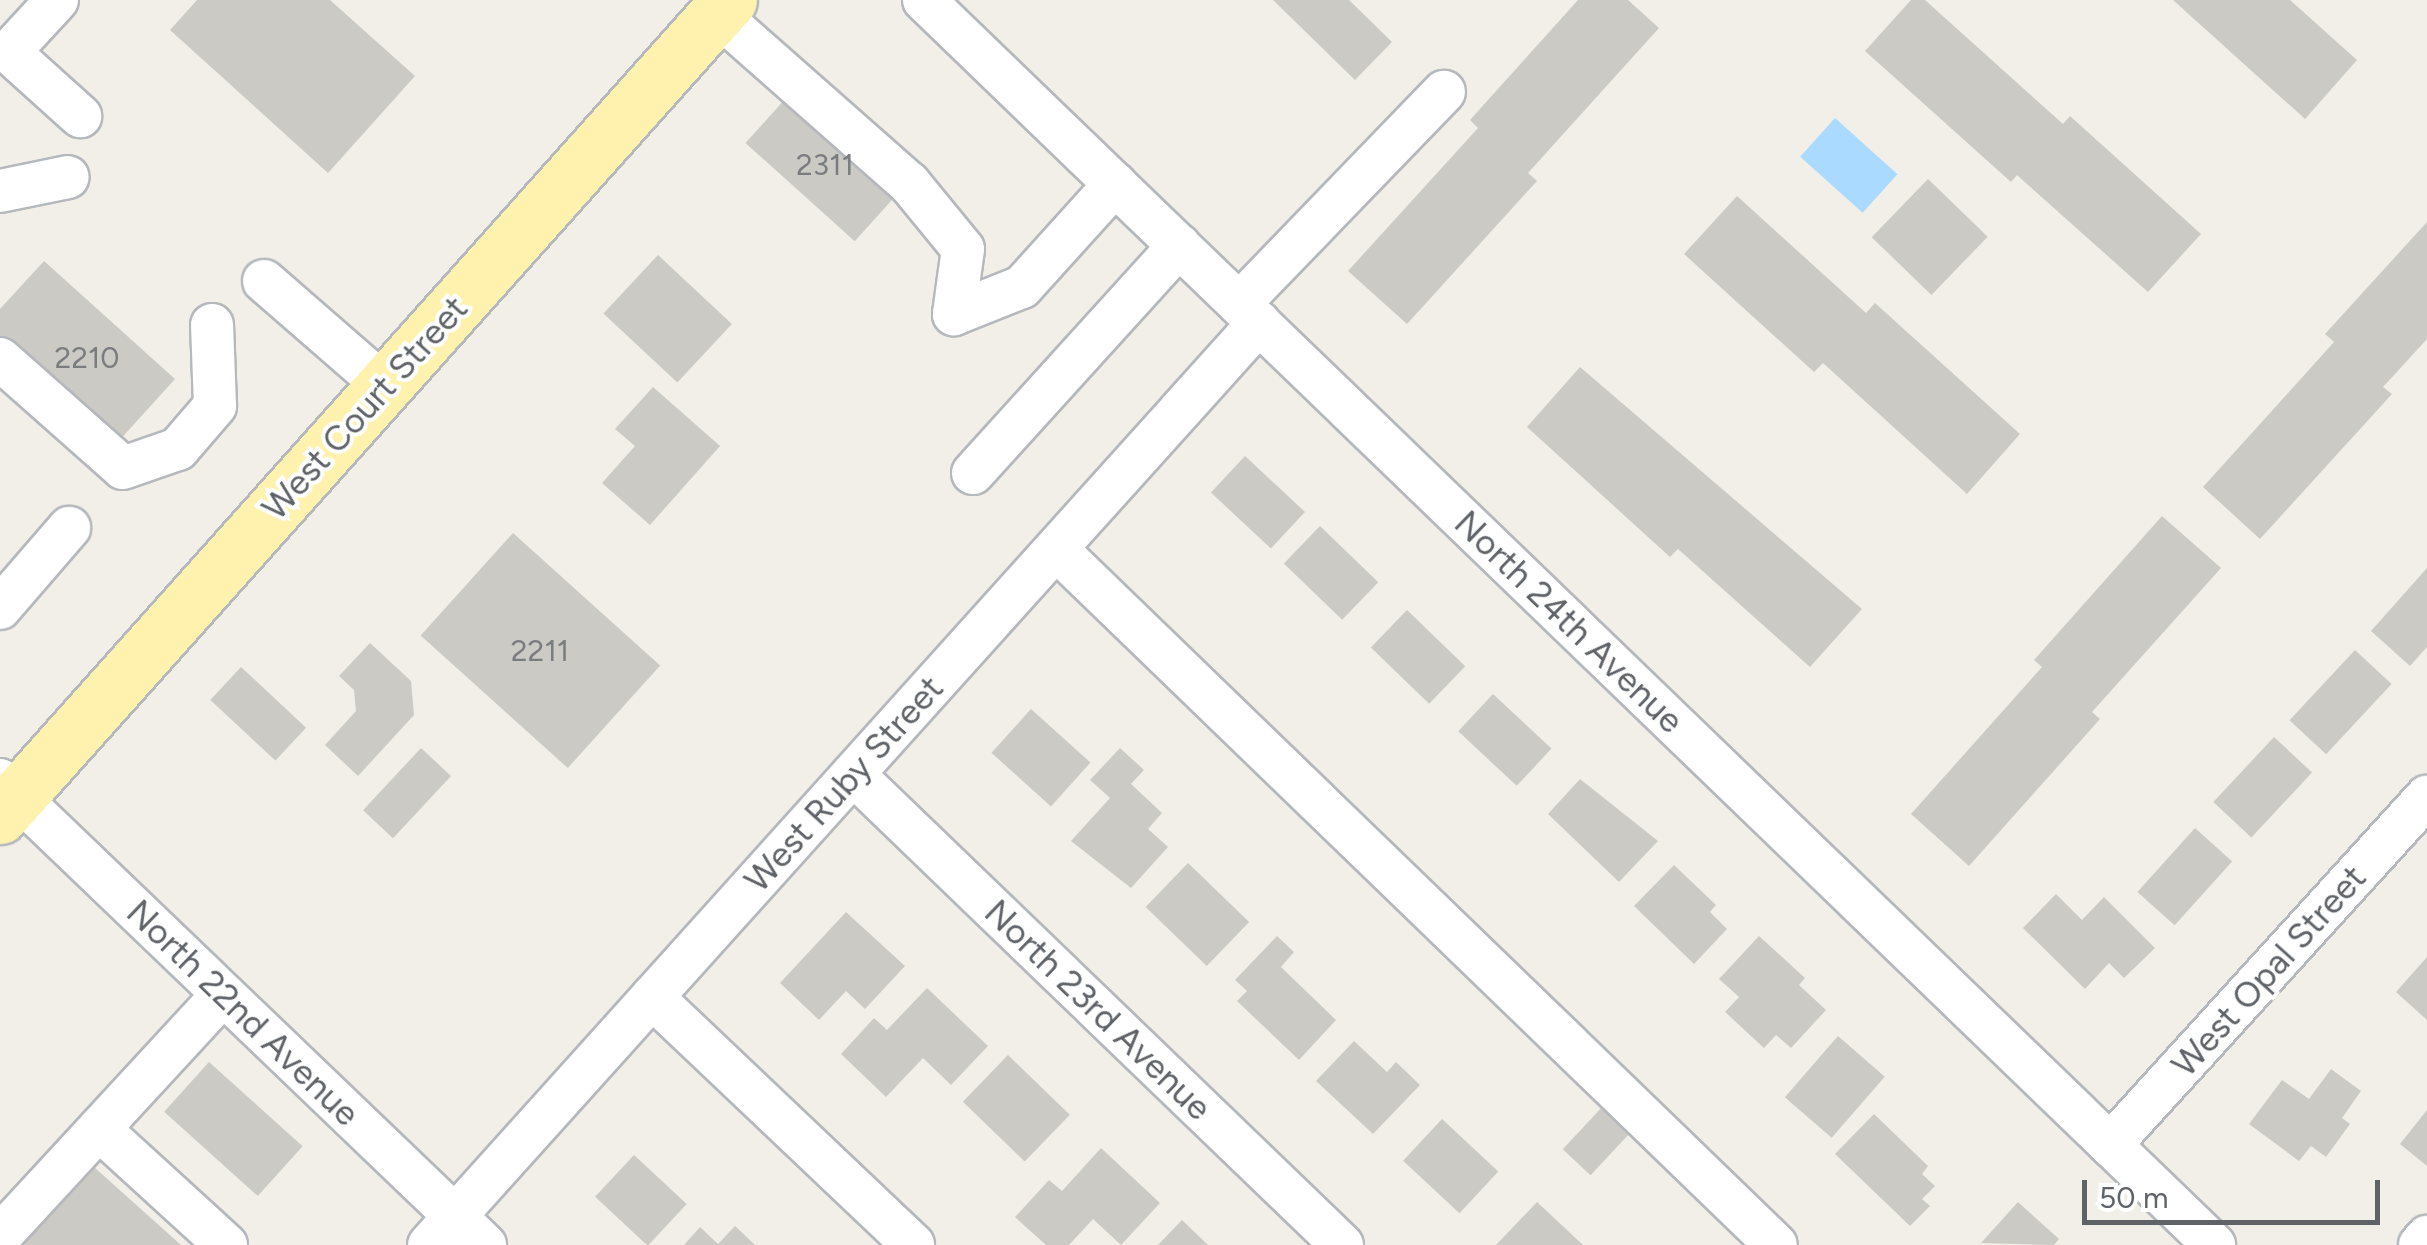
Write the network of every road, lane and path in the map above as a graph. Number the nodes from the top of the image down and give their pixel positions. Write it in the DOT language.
graph roads {
  1 [pos="57,0"];
  2 [pos="924,0"];
  3 [pos="723,7"];
  4 [pos="1444,92"];
  5 [pos="80,116"];
  6 [pos="68,177"];
  7 [pos="1115,184"];
  8 [pos="0,191"];
  9 [pos="1179,246"];
  10 [pos="264,281"];
  11 [pos="1249,313"];
  12 [pos="212,325"];
  13 [pos="0,359"];
  14 [pos="384,386"];
  15 [pos="973,473"];
  16 [pos="69,528"];
  17 [pos="1056,549"];
  18 [pos="0,608"];
  19 [pos="853,774"];
  20 [pos="2427,797"];
  21 [pos="6,798"];
  22 [pos="223,994"];
  23 [pos="652,997"];
  24 [pos="99,1129"];
  25 [pos="2110,1145"];
  26 [pos="3,1227"];
  27 [pos="456,1235"];
  28 [pos="2427,1237"];
  29 [pos="226,1245"];
  30 [pos="913,1245"];
  31 [pos="1342,1245"];
  32 [pos="1776,1245"];
  33 [pos="2214,1245"];
  34 [pos="2420,1245"];
  1 -- 5 [label="street"];
  2 -- 7 [label="street, North 24th Avenue"];
  3 -- 7 [label="street"];
  3 -- 14 [label="main road, West Court Street"];
  4 -- 11 [label="street, West Ruby Street"];
  6 -- 8 [label="street"];
  7 -- 9 [label="street, North 24th Avenue"];
  9 -- 11 [label="street, North 24th Avenue"];
  9 -- 15 [label="street"];
  10 -- 14 [label="street"];
  11 -- 17 [label="street, West Ruby Street"];
  11 -- 25 [label="street, North 24th Avenue"];
  12 -- 13 [label="street"];
  14 -- 21 [label="main road, West Court Street"];
  16 -- 18 [label="street"];
  17 -- 19 [label="street, West Ruby Street"];
  17 -- 32 [label="street"];
  19 -- 23 [label="street, West Ruby Street"];
  19 -- 31 [label="street, North 23rd Avenue"];
  20 -- 25 [label="street, West Opal Street"];
  21 -- 22 [label="street, North 22nd Avenue"];
  22 -- 24 [label="street"];
  22 -- 27 [label="street, North 22nd Avenue"];
  23 -- 27 [label="street, West Ruby Street"];
  23 -- 30 [label="street"];
  24 -- 26 [label="street"];
  24 -- 29 [label="street"];
  25 -- 33 [label="street, North 24th Avenue"];
  28 -- 34 [label="street"];
}
